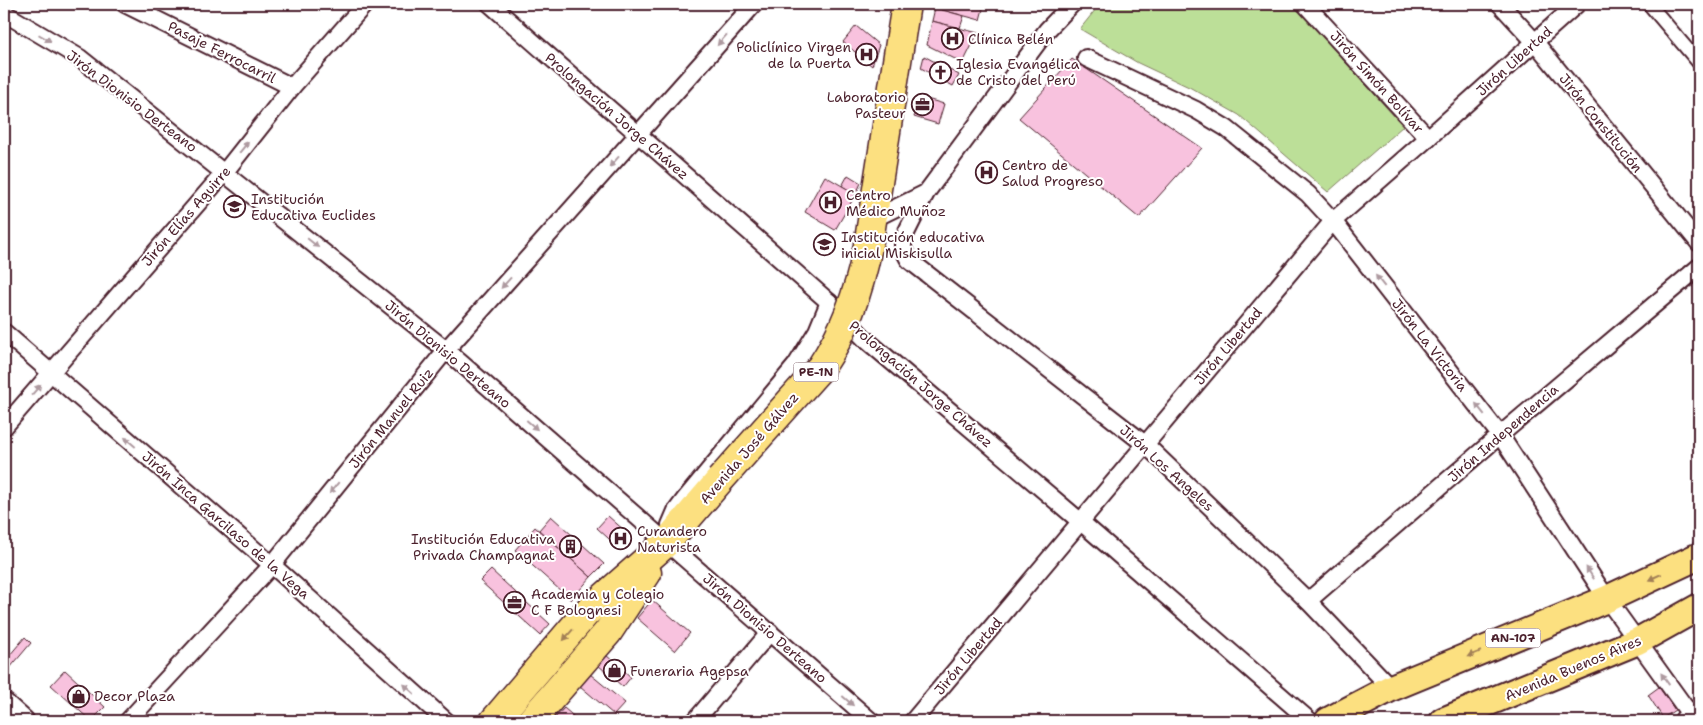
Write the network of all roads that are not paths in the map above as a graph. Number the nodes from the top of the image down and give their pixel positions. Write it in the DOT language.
graph roads {
  1 [pos="125,4"];
  2 [pos="365,4"];
  3 [pos="490,4"];
  4 [pos="754,4"];
  5 [pos="906,4"];
  6 [pos="1072,4"];
  7 [pos="1306,4"];
  8 [pos="1500,4"];
  9 [pos="1577,4"];
  10 [pos="1649,4"];
  11 [pos="4,13"];
  12 [pos="1534,42"];
  13 [pos="1086,58"];
  14 [pos="1699,64"];
  15 [pos="292,87"];
  16 [pos="638,135"];
  17 [pos="1428,138"];
  18 [pos="224,173"];
  19 [pos="926,193"];
  20 [pos="1333,221"];
  21 [pos="871,229"];
  22 [pos="1699,243"];
  23 [pos="1699,266"];
  24 [pos="829,302"];
  25 [pos="4,332"];
  26 [pos="446,350"];
  27 [pos="51,372"];
  28 [pos="4,427"];
  29 [pos="1500,435"];
  30 [pos="1146,445"];
  31 [pos="1081,522"];
  32 [pos="669,540"];
  33 [pos="1699,556"];
  34 [pos="272,565"];
  35 [pos="1607,599"];
  36 [pos="1308,601"];
  37 [pos="1699,607"];
  38 [pos="770,632"];
  39 [pos="1638,641"];
  40 [pos="1391,688"];
  41 [pos="4,704"];
  42 [pos="1693,717"];
  43 [pos="23,721"];
  44 [pos="128,721"];
  45 [pos="446,721"];
  46 [pos="494,721"];
  47 [pos="531,721"];
  48 [pos="695,721"];
  49 [pos="871,721"];
  50 [pos="913,721"];
  51 [pos="1310,721"];
  52 [pos="1328,721"];
  53 [pos="1443,721"];
  1 -- 15 [label="street, Pasaje Ferrocarril"];
  2 -- 15 [label="street, Jirón Elías Aguirre"];
  3 -- 16 [label="street, Prolongación Jorge Chávez"];
  4 -- 16 [label="street, Jirón Manuel Ruiz, one-way"];
  5 -- 21 [label="highway, Avenida José Gálvez / PE-1N"];
  6 -- 19 [label="street"];
  7 -- 17 [label="street, Jirón Simón Bolívar"];
  8 -- 12 [label="street, Jirón Constitución"];
  9 -- 12 [label="street, Jirón Libertad"];
  10 -- 14 [label="street"];
  11 -- 18 [label="street, Jirón Dionisio Derteano, one-way"];
  12 -- 17 [label="street, Jirón Libertad"];
  12 -- 22 [label="street, Jirón Constitución"];
  13 -- 20 [label="street, Jirón La Victoria"];
  18 -- 15 [label="street, Jirón Elías Aguirre, one-way"];
  16 -- 24 [label="street, Prolongación Jorge Chávez"];
  16 -- 26 [label="street, Jirón Manuel Ruiz, one-way"];
  17 -- 20 [label="street, Jirón Libertad"];
  18 -- 26 [label="street, Jirón Dionisio Derteano, one-way"];
  18 -- 27 [label="street, Jirón Elías Aguirre"];
  19 -- 21 [label="street"];
  19 -- 30 [label="street, Jirón Los Angeles"];
  29 -- 20 [label="street, Jirón La Victoria, one-way"];
  20 -- 30 [label="street, Jirón Libertad"];
  21 -- 32 [label="highway, Avenida José Gálvez / PE-1N, bridge"];
  23 -- 29 [label="street, Jirón Independencia"];
  24 -- 31 [label="street, Prolongación Jorge Chávez"];
  24 -- 32 [label="street"];
  25 -- 27 [label="street, Jirón Inca Garcilaso de la Vega"];
  26 -- 32 [label="street, Jirón Dionisio Derteano, one-way"];
  26 -- 34 [label="street, Jirón Manuel Ruiz, one-way"];
  28 -- 27 [label="street, Jirón Elías Aguirre, one-way"];
  34 -- 27 [label="street, Jirón Inca Garcilaso de la Vega, one-way"];
  35 -- 29 [label="street, Jirón La Victoria, one-way"];
  29 -- 36 [label="street, Jirón Independencia"];
  30 -- 31 [label="street, Jirón Libertad"];
  30 -- 36 [label="street, Jirón Los Angeles"];
  31 -- 50 [label="street, Jirón Libertad"];
  31 -- 51 [label="street, Prolongación Jorge Chávez"];
  32 -- 38 [label="street, Jirón Dionisio Derteano"];
  32 -- 46 [label="highway, Avenida José Gálvez / PE-1N, one-way"];
  32 -- 47 [label="highway, Avenida José Gálvez / PE-1N"];
  33 -- 35 [label="main road, AN-107, one-way"];
  34 -- 44 [label="street, Jirón Manuel Ruiz"];
  45 -- 34 [label="street, Jirón Inca Garcilaso de la Vega, one-way"];
  35 -- 39 [label="street, Jirón La Victoria"];
  35 -- 40 [label="main road, AN-107, one-way"];
  36 -- 40 [label="street, Jirón Los Angeles"];
  37 -- 39 [label="main road, Avenida Buenos Aires"];
  38 -- 48 [label="street"];
  38 -- 49 [label="street, Jirón Dionisio Derteano, one-way"];
  42 -- 39 [label="street, Jirón La Victoria, one-way"];
  39 -- 53 [label="main road, Avenida Buenos Aires"];
  40 -- 52 [label="main road, AN-107"];
  41 -- 43 [label="street"];
}
